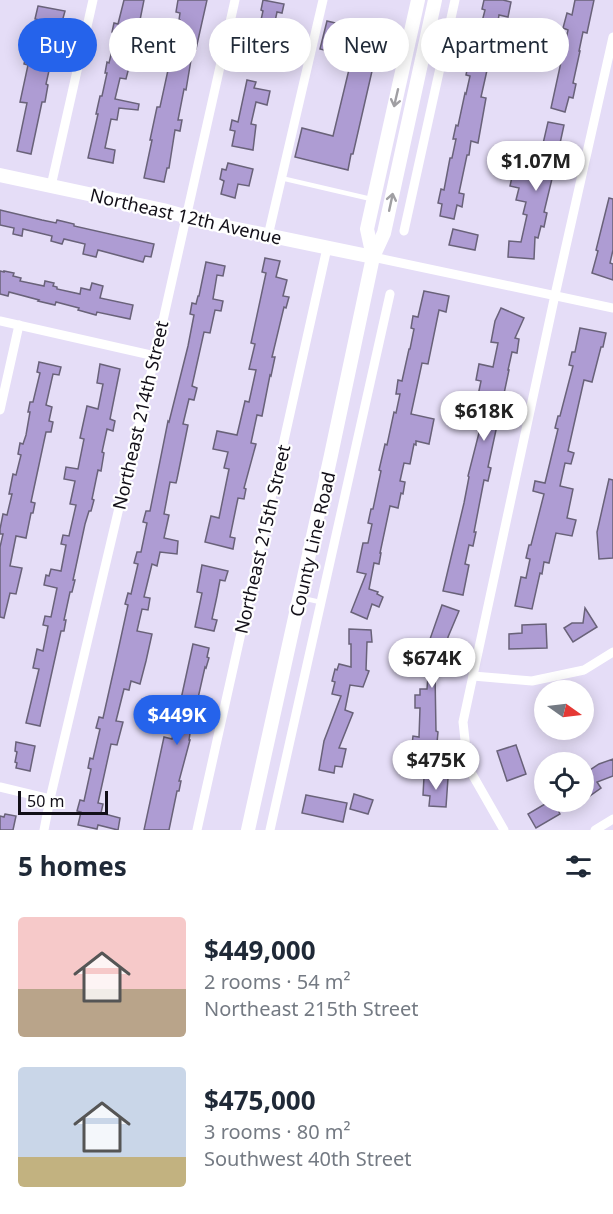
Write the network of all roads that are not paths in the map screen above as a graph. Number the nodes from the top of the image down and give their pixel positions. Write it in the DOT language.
graph roads {
  1 [pos="93,0"];
  2 [pos="235,0"];
  3 [pos="323,0"];
  4 [pos="418,0"];
  5 [pos="435,0"];
  6 [pos="455,0"];
  7 [pos="613,37"];
  8 [pos="0,175"];
  9 [pos="281,178"];
  10 [pos="51,186"];
  11 [pos="374,200"];
  12 [pos="186,216"];
  13 [pos="404,231"];
  14 [pos="268,236"];
  15 [pos="327,248"];
  16 [pos="373,257"];
  17 [pos="390,294"];
  18 [pos="555,295"];
  19 [pos="613,308"];
  20 [pos="0,321"];
  21 [pos="19,325"];
  22 [pos="155,356"];
  23 [pos="0,410"];
  24 [pos="300,598"];
  25 [pos="320,603"];
  26 [pos="613,652"];
  27 [pos="473,676"];
  28 [pos="0,787"];
  29 [pos="50,799"];
  30 [pos="613,819"];
  31 [pos="44,830"];
  32 [pos="197,830"];
  33 [pos="248,830"];
  34 [pos="270,830"];
  35 [pos="504,830"];
  36 [pos="596,830"];
  1 -- 10 [label="street"];
  2 -- 12 [label="street, Northeast 214th Street"];
  3 -- 9 [label="street"];
  4 -- 11 [label="street, County Line Road, one-way"];
  16 -- 5 [label="street, County Line Road, one-way"];
  6 -- 13 [label="street"];
  7 -- 18 [label="street"];
  8 -- 10 [label="street, Northeast 12th Avenue"];
  9 -- 11 [label="lane"];
  9 -- 14 [label="street"];
  10 -- 12 [label="street, Northeast 12th Avenue"];
  11 -- 16 [label="street, County Line Road"];
  12 -- 14 [label="street, Northeast 12th Avenue"];
  12 -- 22 [label="street, Northeast 214th Street"];
  14 -- 15 [label="street, Northeast 12th Avenue"];
  15 -- 16 [label="street, Northeast 12th Avenue"];
  15 -- 32 [label="street, Northeast 215th Street"];
  16 -- 18 [label="street"];
  16 -- 24 [label="street, County Line Road"];
  17 -- 25 [label="street"];
  18 -- 19 [label="street"];
  18 -- 27 [label="street"];
  20 -- 21 [label="street"];
  21 -- 22 [label="street"];
  21 -- 23 [label="street"];
  22 -- 29 [label="street, Northeast 214th Street"];
  24 -- 25 [label="lane"];
  24 -- 33 [label="street, County Line Road"];
  25 -- 34 [label="street"];
  26 -- 27 [label="street"];
  27 -- 35 [label="street"];
  28 -- 29 [label="street"];
  29 -- 31 [label="street, Northeast 214th Street"];
  30 -- 36 [label="street"];
}
